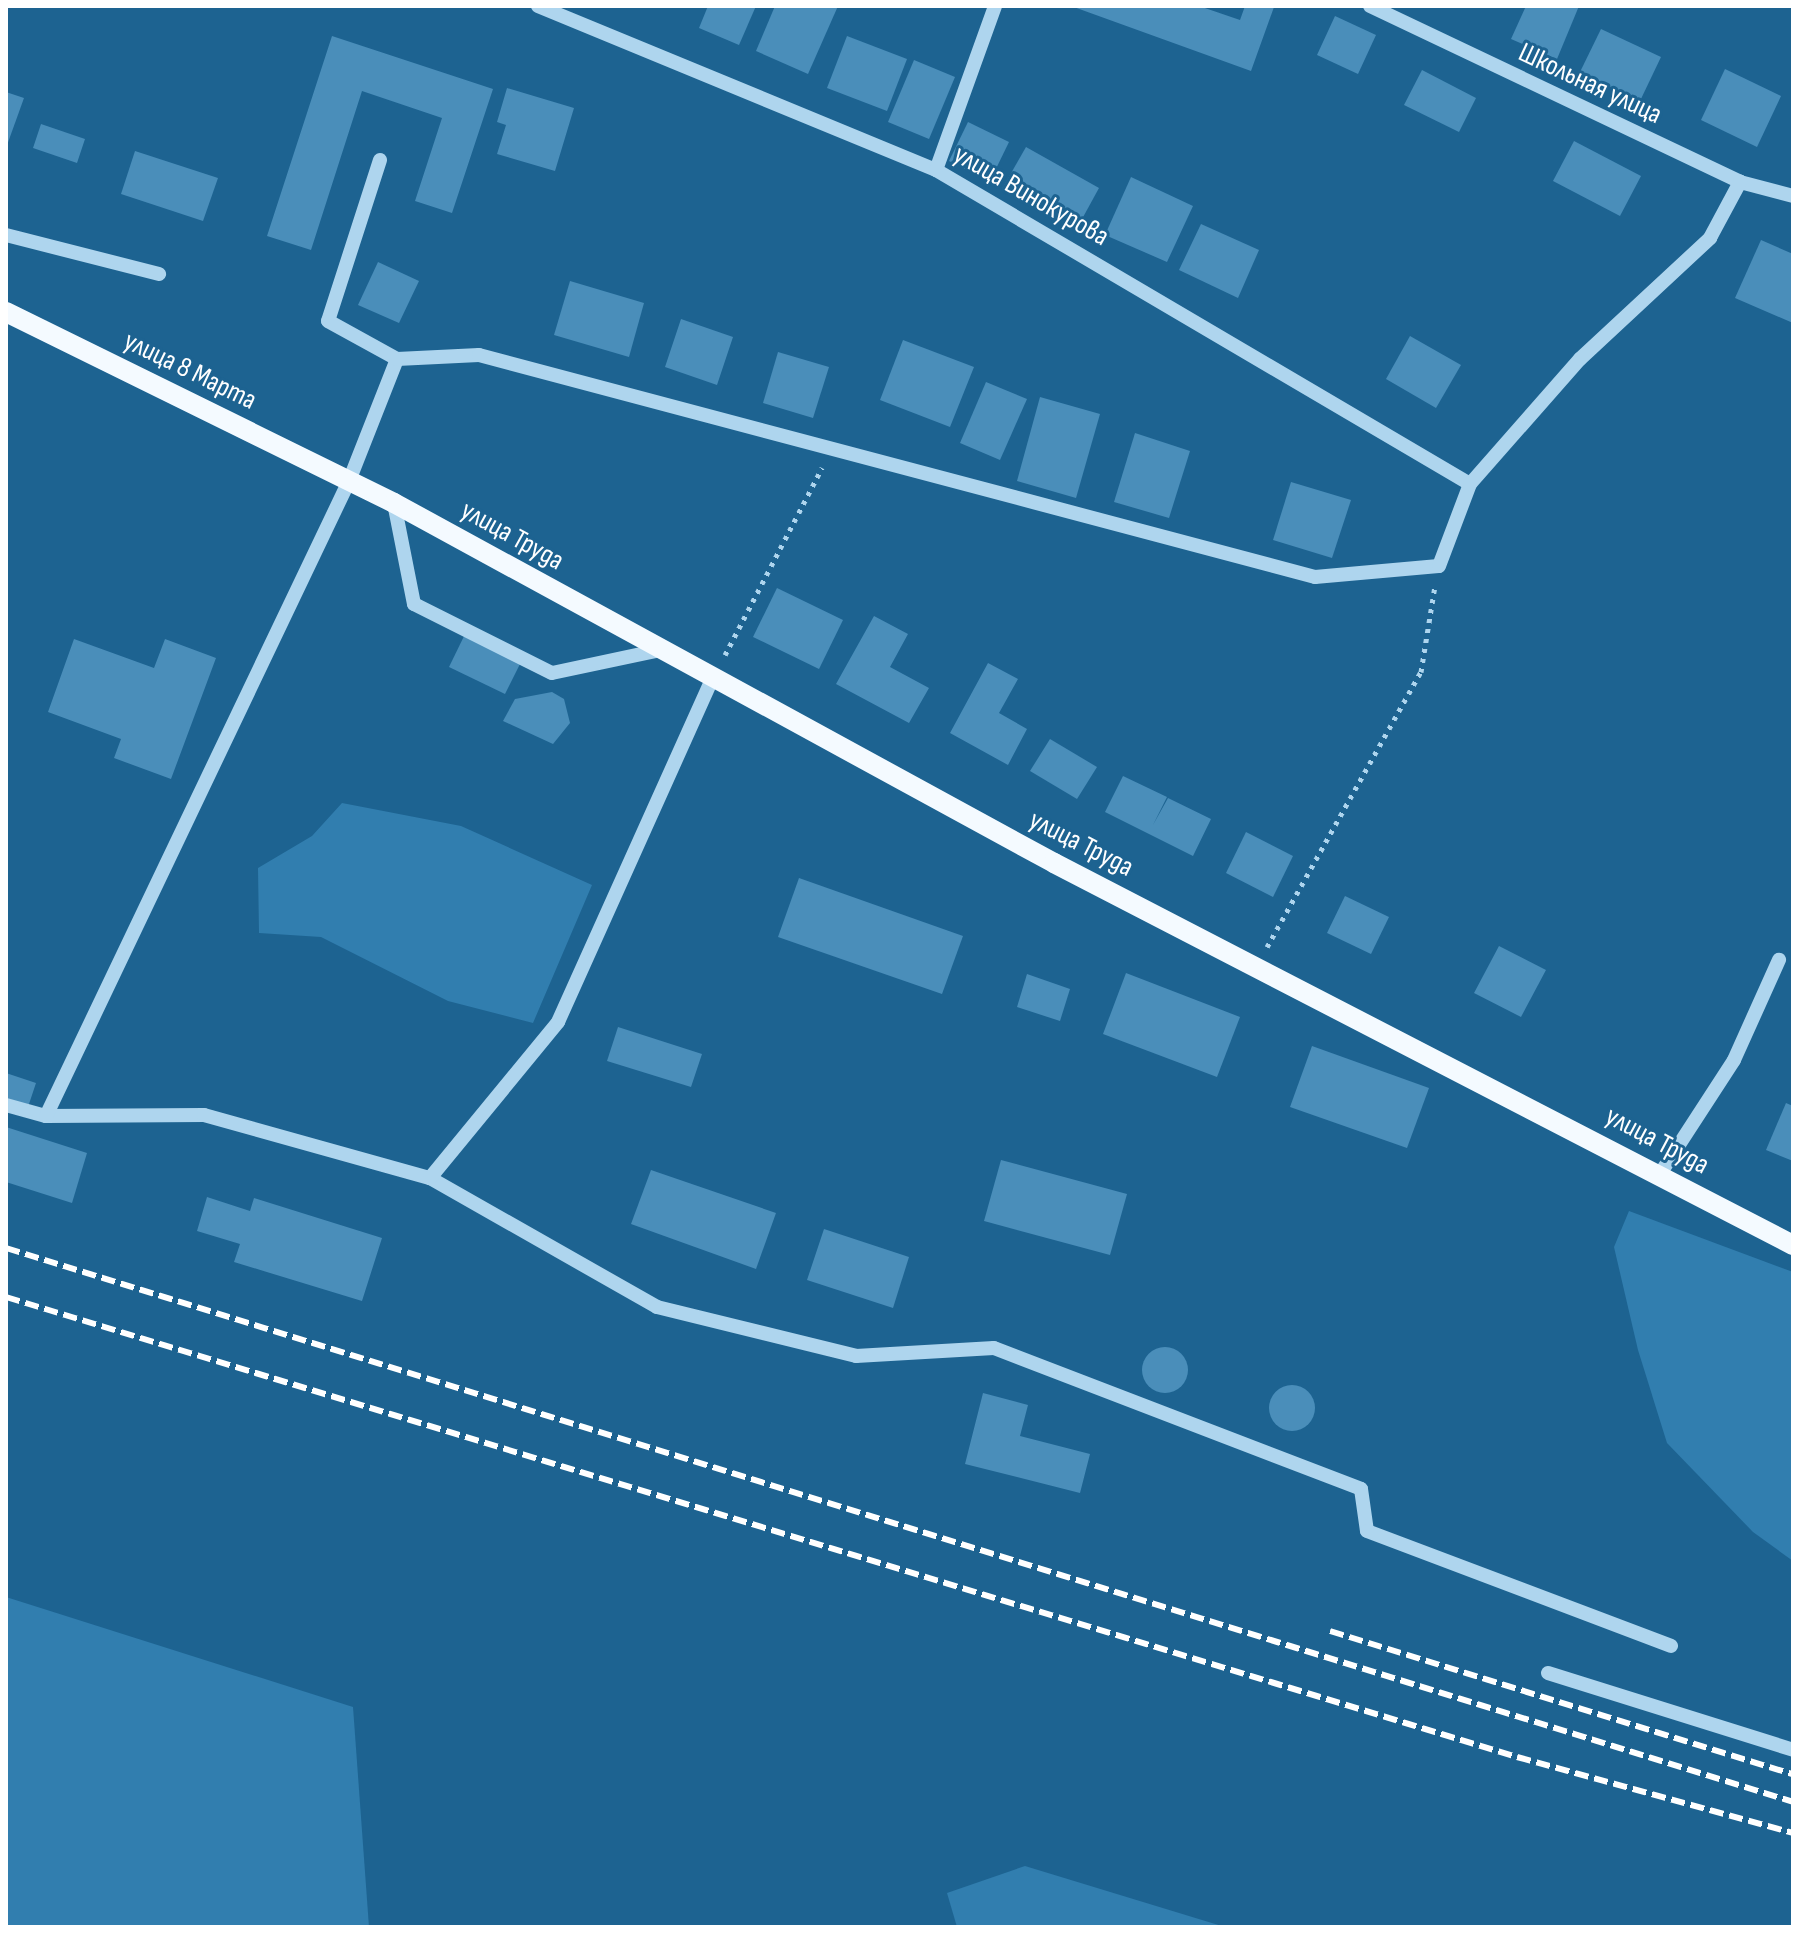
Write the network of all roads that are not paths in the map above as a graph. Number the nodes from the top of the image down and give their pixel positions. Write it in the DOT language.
graph roads {
  1 [pos="538,6"];
  2 [pos="995,6"];
  3 [pos="1370,6"];
  4 [pos="380,160"];
  5 [pos="936,170"];
  6 [pos="1740,182"];
  7 [pos="1793,196"];
  8 [pos="6,235"];
  9 [pos="159,274"];
  10 [pos="6,312"];
  11 [pos="397,359"];
  12 [pos="349,481"];
  13 [pos="1470,484"];
  14 [pos="394,503"];
  15 [pos="660,650"];
  16 [pos="713,677"];
  17 [pos="1779,960"];
  18 [pos="6,1105"];
  19 [pos="46,1116"];
  20 [pos="1660,1174"];
  21 [pos="430,1178"];
  22 [pos="1793,1245"];
  23 [pos="1671,1646"];
  24 [pos="1548,1673"];
  25 [pos="1793,1750"];
  1 -- 5 [label="street, улица Винокурова"];
  2 -- 5 [label="street"];
  3 -- 6 [label="street, Школьная улица"];
  4 -- 11 [label="street"];
  5 -- 13 [label="street, улица Винокурова"];
  6 -- 7 [label="street, Школьная улица"];
  6 -- 13 [label="street"];
  8 -- 9 [label="street"];
  10 -- 12 [label="main road, улица 8 Марта"];
  11 -- 12 [label="street"];
  11 -- 13 [label="street"];
  12 -- 14 [label="main road, улица Труда"];
  12 -- 19 [label="street"];
  14 -- 15 [label="main road, улица Труда"];
  14 -- 15 [label="street"];
  15 -- 16 [label="main road, улица Труда"];
  16 -- 20 [label="main road, улица Труда"];
  16 -- 21 [label="street"];
  17 -- 20 [label="street"];
  18 -- 19 [label="street"];
  19 -- 21 [label="street"];
  20 -- 22 [label="main road, улица Труда"];
  21 -- 23 [label="street"];
  24 -- 25 [label="street"];
}
